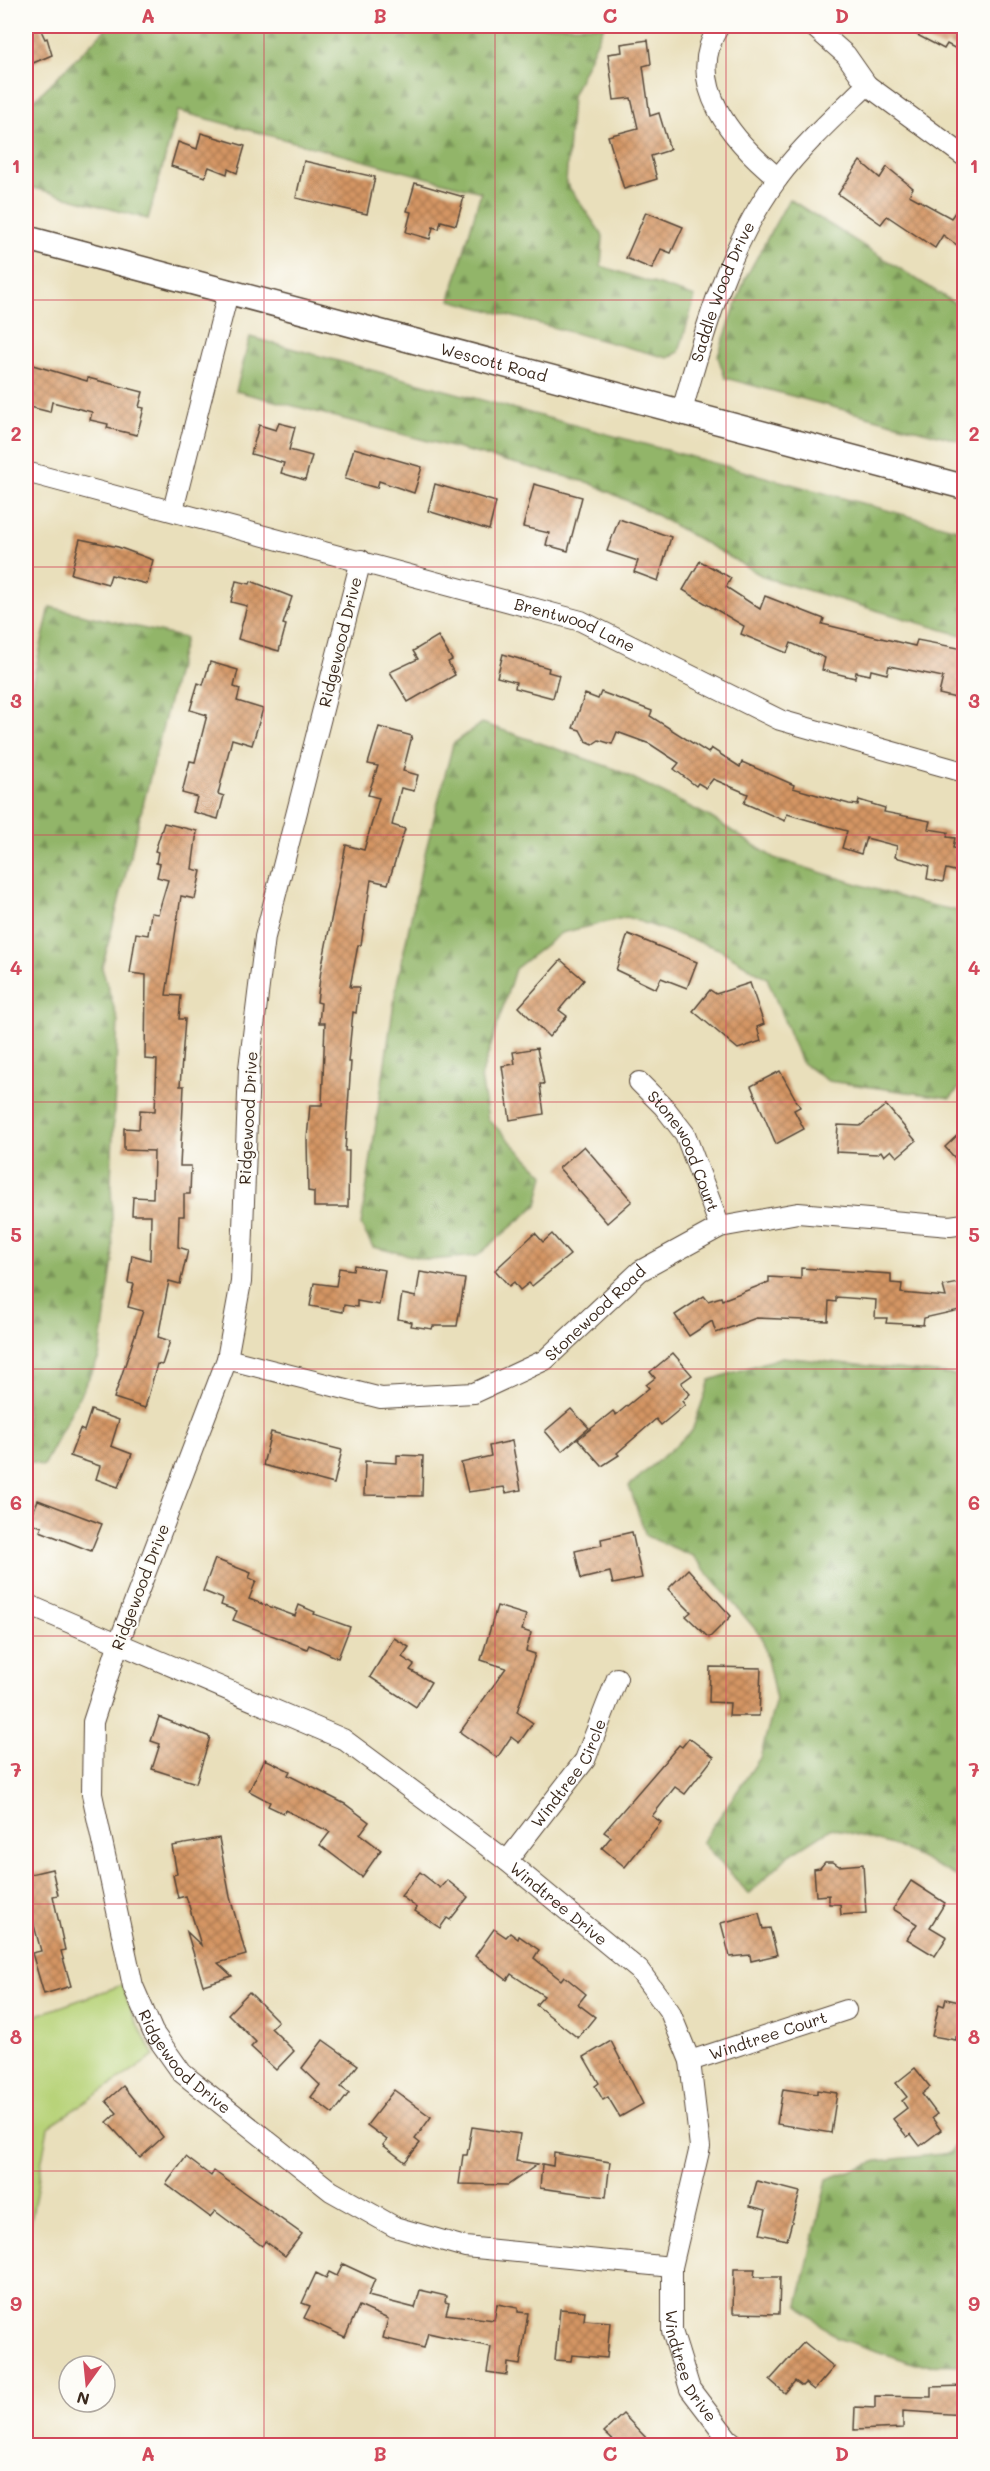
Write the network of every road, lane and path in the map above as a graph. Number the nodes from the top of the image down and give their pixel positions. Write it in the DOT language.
graph roads {
  1 [pos="719,26"];
  2 [pos="813,26"];
  3 [pos="867,85"];
  4 [pos="964,156"];
  5 [pos="778,178"];
  6 [pos="26,238"];
  7 [pos="228,293"];
  8 [pos="682,411"];
  9 [pos="26,472"];
  10 [pos="964,487"];
  11 [pos="173,510"];
  12 [pos="361,560"];
  13 [pos="964,772"];
  14 [pos="639,1083"];
  15 [pos="964,1224"];
  16 [pos="720,1227"];
  17 [pos="227,1359"];
  18 [pos="26,1604"];
  19 [pos="119,1642"];
  20 [pos="617,1678"];
  21 [pos="507,1861"];
  22 [pos="846,2010"];
  23 [pos="690,2061"];
  24 [pos="672,2267"];
  25 [pos="737,2445"];
  1 -- 5 [label="street"];
  2 -- 3 [label="street"];
  3 -- 4 [label="street"];
  3 -- 5 [label="street, Saddle Wood Drive"];
  5 -- 8 [label="street, Saddle Wood Drive"];
  6 -- 7 [label="street, Wescott Road"];
  7 -- 8 [label="street, Wescott Road"];
  7 -- 11 [label="street"];
  8 -- 10 [label="street, Wescott Road"];
  9 -- 11 [label="street"];
  11 -- 12 [label="street, Brentwood Lane"];
  12 -- 13 [label="street, Brentwood Lane"];
  12 -- 17 [label="street, Ridgewood Drive"];
  14 -- 16 [label="street, Stonewood Court"];
  15 -- 16 [label="street, Stonewood Road"];
  16 -- 17 [label="street, Stonewood Road"];
  17 -- 19 [label="street, Ridgewood Drive"];
  18 -- 19 [label="street, Windtree Drive"];
  19 -- 21 [label="street, Windtree Drive"];
  19 -- 24 [label="street, Ridgewood Drive"];
  20 -- 21 [label="street, Windtree Circle"];
  21 -- 23 [label="street, Windtree Drive"];
  22 -- 23 [label="street, Windtree Court"];
  23 -- 24 [label="street, Windtree Drive"];
  24 -- 25 [label="street, Windtree Drive"];
}
